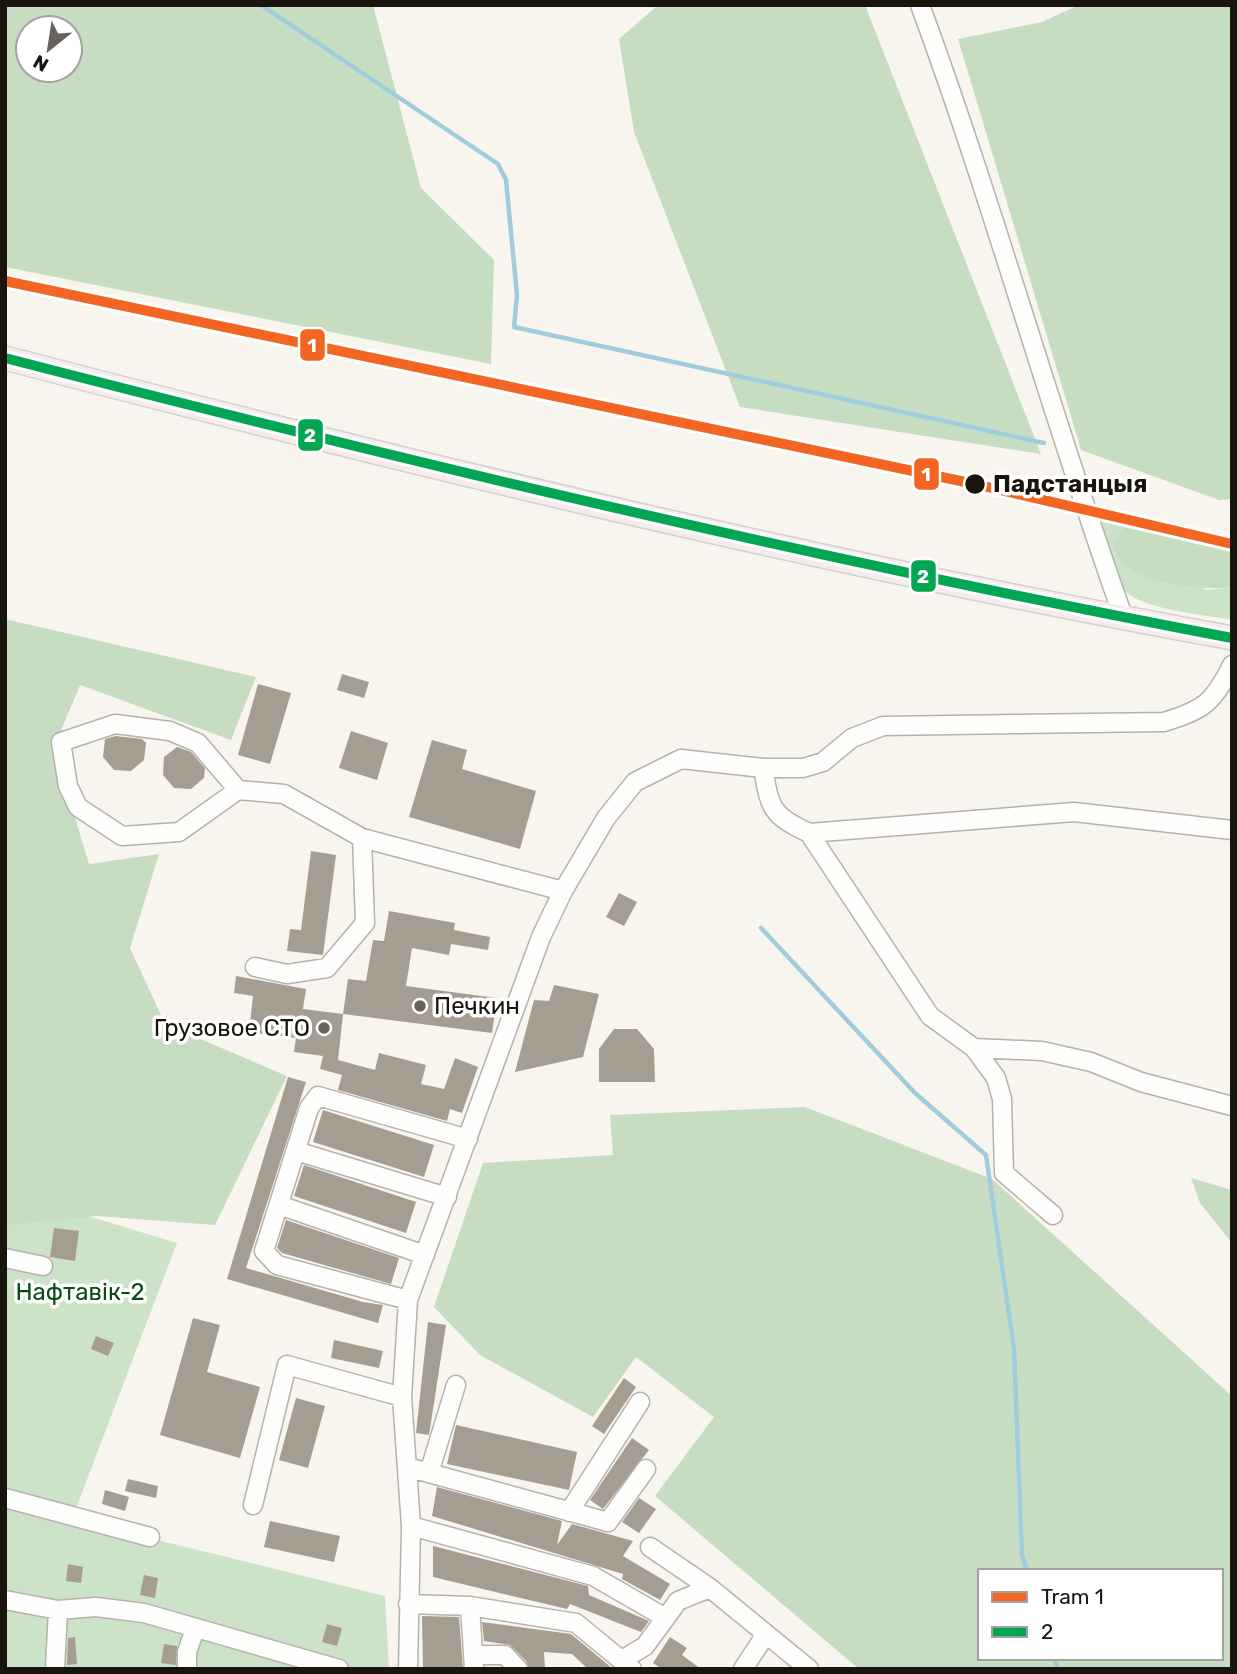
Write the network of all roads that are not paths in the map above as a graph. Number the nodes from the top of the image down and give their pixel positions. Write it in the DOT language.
graph roads {
  1 [pos="920,5"];
  2 [pos="5,358"];
  3 [pos="1124,619"];
  4 [pos="1232,638"];
  5 [pos="1232,664"];
  6 [pos="763,768"];
  7 [pos="238,790"];
  8 [pos="1232,830"];
  9 [pos="808,833"];
  10 [pos="362,838"];
  11 [pos="563,891"];
  12 [pos="255,967"];
  13 [pos="974,1048"];
  14 [pos="1232,1106"];
  15 [pos="468,1139"];
  16 [pos="296,1151"];
  17 [pos="447,1197"];
  18 [pos="279,1205"];
  19 [pos="1053,1215"];
  20 [pos="425,1255"];
  21 [pos="5,1258"];
  22 [pos="43,1266"];
  23 [pos="408,1300"];
  24 [pos="456,1385"];
  25 [pos="402,1396"];
  26 [pos="640,1402"];
  27 [pos="407,1467"];
  28 [pos="646,1469"];
  29 [pos="429,1473"];
  30 [pos="5,1498"];
  31 [pos="253,1505"];
  32 [pos="569,1511"];
  33 [pos="411,1526"];
  34 [pos="150,1537"];
  35 [pos="650,1546"];
  36 [pos="709,1588"];
  37 [pos="5,1600"];
  38 [pos="408,1604"];
  39 [pos="470,1606"];
  40 [pos="58,1610"];
  41 [pos="664,1617"];
  42 [pos="195,1629"];
  43 [pos="766,1633"];
  44 [pos="473,1662"];
  45 [pos="627,1665"];
  46 [pos="327,1668"];
  47 [pos="55,1669"];
  48 [pos="187,1669"];
  49 [pos="408,1669"];
  50 [pos="518,1669"];
  51 [pos="743,1669"];
  52 [pos="809,1669"];
  1 -- 3 [label="street"];
  2 -- 3 [label="main road"];
  3 -- 4 [label="main road"];
  5 -- 6 [label="street"];
  6 -- 9 [label="street"];
  6 -- 11 [label="street"];
  7 -- 7 [label="street"];
  7 -- 10 [label="street"];
  8 -- 9 [label="street"];
  9 -- 13 [label="street"];
  10 -- 11 [label="street"];
  10 -- 12 [label="street"];
  11 -- 15 [label="street"];
  13 -- 14 [label="street"];
  13 -- 19 [label="street"];
  15 -- 16 [label="street"];
  15 -- 17 [label="street"];
  16 -- 17 [label="street"];
  16 -- 18 [label="street"];
  17 -- 20 [label="street"];
  18 -- 20 [label="street"];
  18 -- 23 [label="street"];
  20 -- 23 [label="street"];
  21 -- 22 [label="street"];
  23 -- 25 [label="street"];
  24 -- 29 [label="street"];
  25 -- 27 [label="street"];
  25 -- 31 [label="street"];
  26 -- 32 [label="street"];
  27 -- 29 [label="street"];
  27 -- 33 [label="street"];
  28 -- 32 [label="street"];
  29 -- 32 [label="street"];
  30 -- 34 [label="street"];
  33 -- 38 [label="street"];
  33 -- 41 [label="street"];
  35 -- 36 [label="street"];
  36 -- 41 [label="street"];
  36 -- 43 [label="street"];
  37 -- 40 [label="street"];
  38 -- 39 [label="street"];
  38 -- 49 [label="street"];
  39 -- 44 [label="street"];
  39 -- 45 [label="street"];
  40 -- 42 [label="street"];
  40 -- 47 [label="street"];
  41 -- 45 [label="street"];
  42 -- 46 [label="street"];
  42 -- 48 [label="street"];
  43 -- 51 [label="street"];
  43 -- 52 [label="street"];
  44 -- 50 [label="street"];
}
